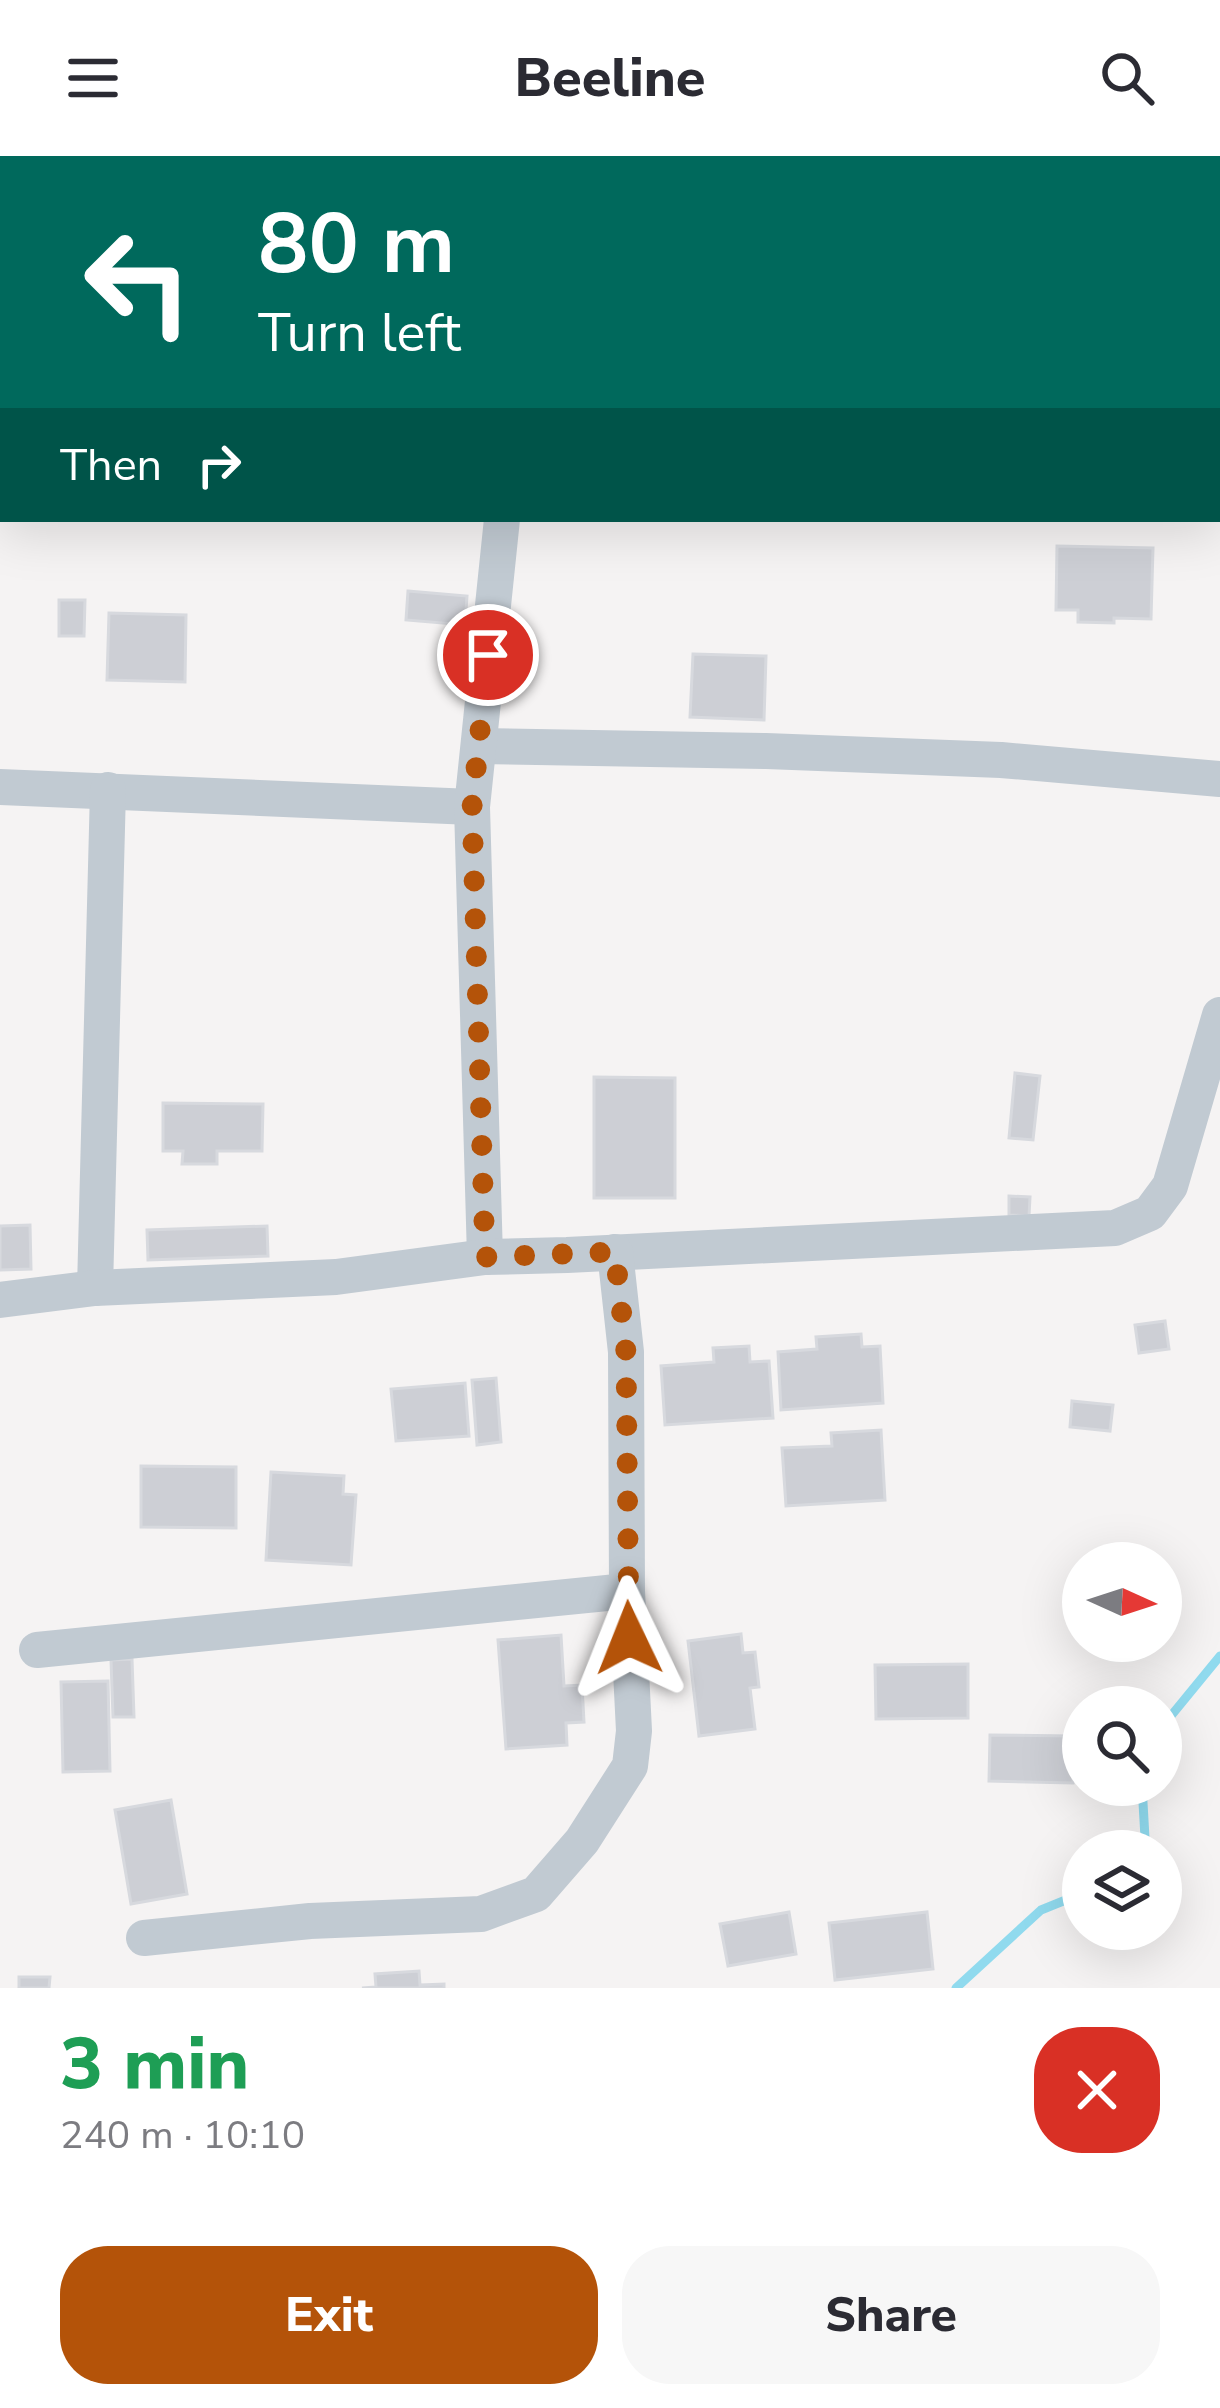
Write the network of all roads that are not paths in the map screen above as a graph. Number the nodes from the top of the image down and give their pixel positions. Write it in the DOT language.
graph roads {
  1 [pos="502,522"];
  2 [pos="479,746"];
  3 [pos="1220,779"];
  4 [pos="0,787"];
  5 [pos="108,790"];
  6 [pos="472,807"];
  7 [pos="1220,1015"];
  8 [pos="615,1252"];
  9 [pos="485,1257"];
  10 [pos="95,1288"];
  11 [pos="0,1300"];
  12 [pos="627,1591"];
  13 [pos="37,1650"];
  14 [pos="144,1938"];
  1 -- 2 [label="street"];
  2 -- 3 [label="street"];
  2 -- 6 [label="street"];
  4 -- 5 [label="street"];
  5 -- 6 [label="street"];
  5 -- 10 [label="street"];
  6 -- 9 [label="street"];
  7 -- 8 [label="street"];
  8 -- 9 [label="street"];
  8 -- 12 [label="street"];
  9 -- 10 [label="street"];
  10 -- 11 [label="street"];
  12 -- 13 [label="street"];
  12 -- 14 [label="street"];
}
